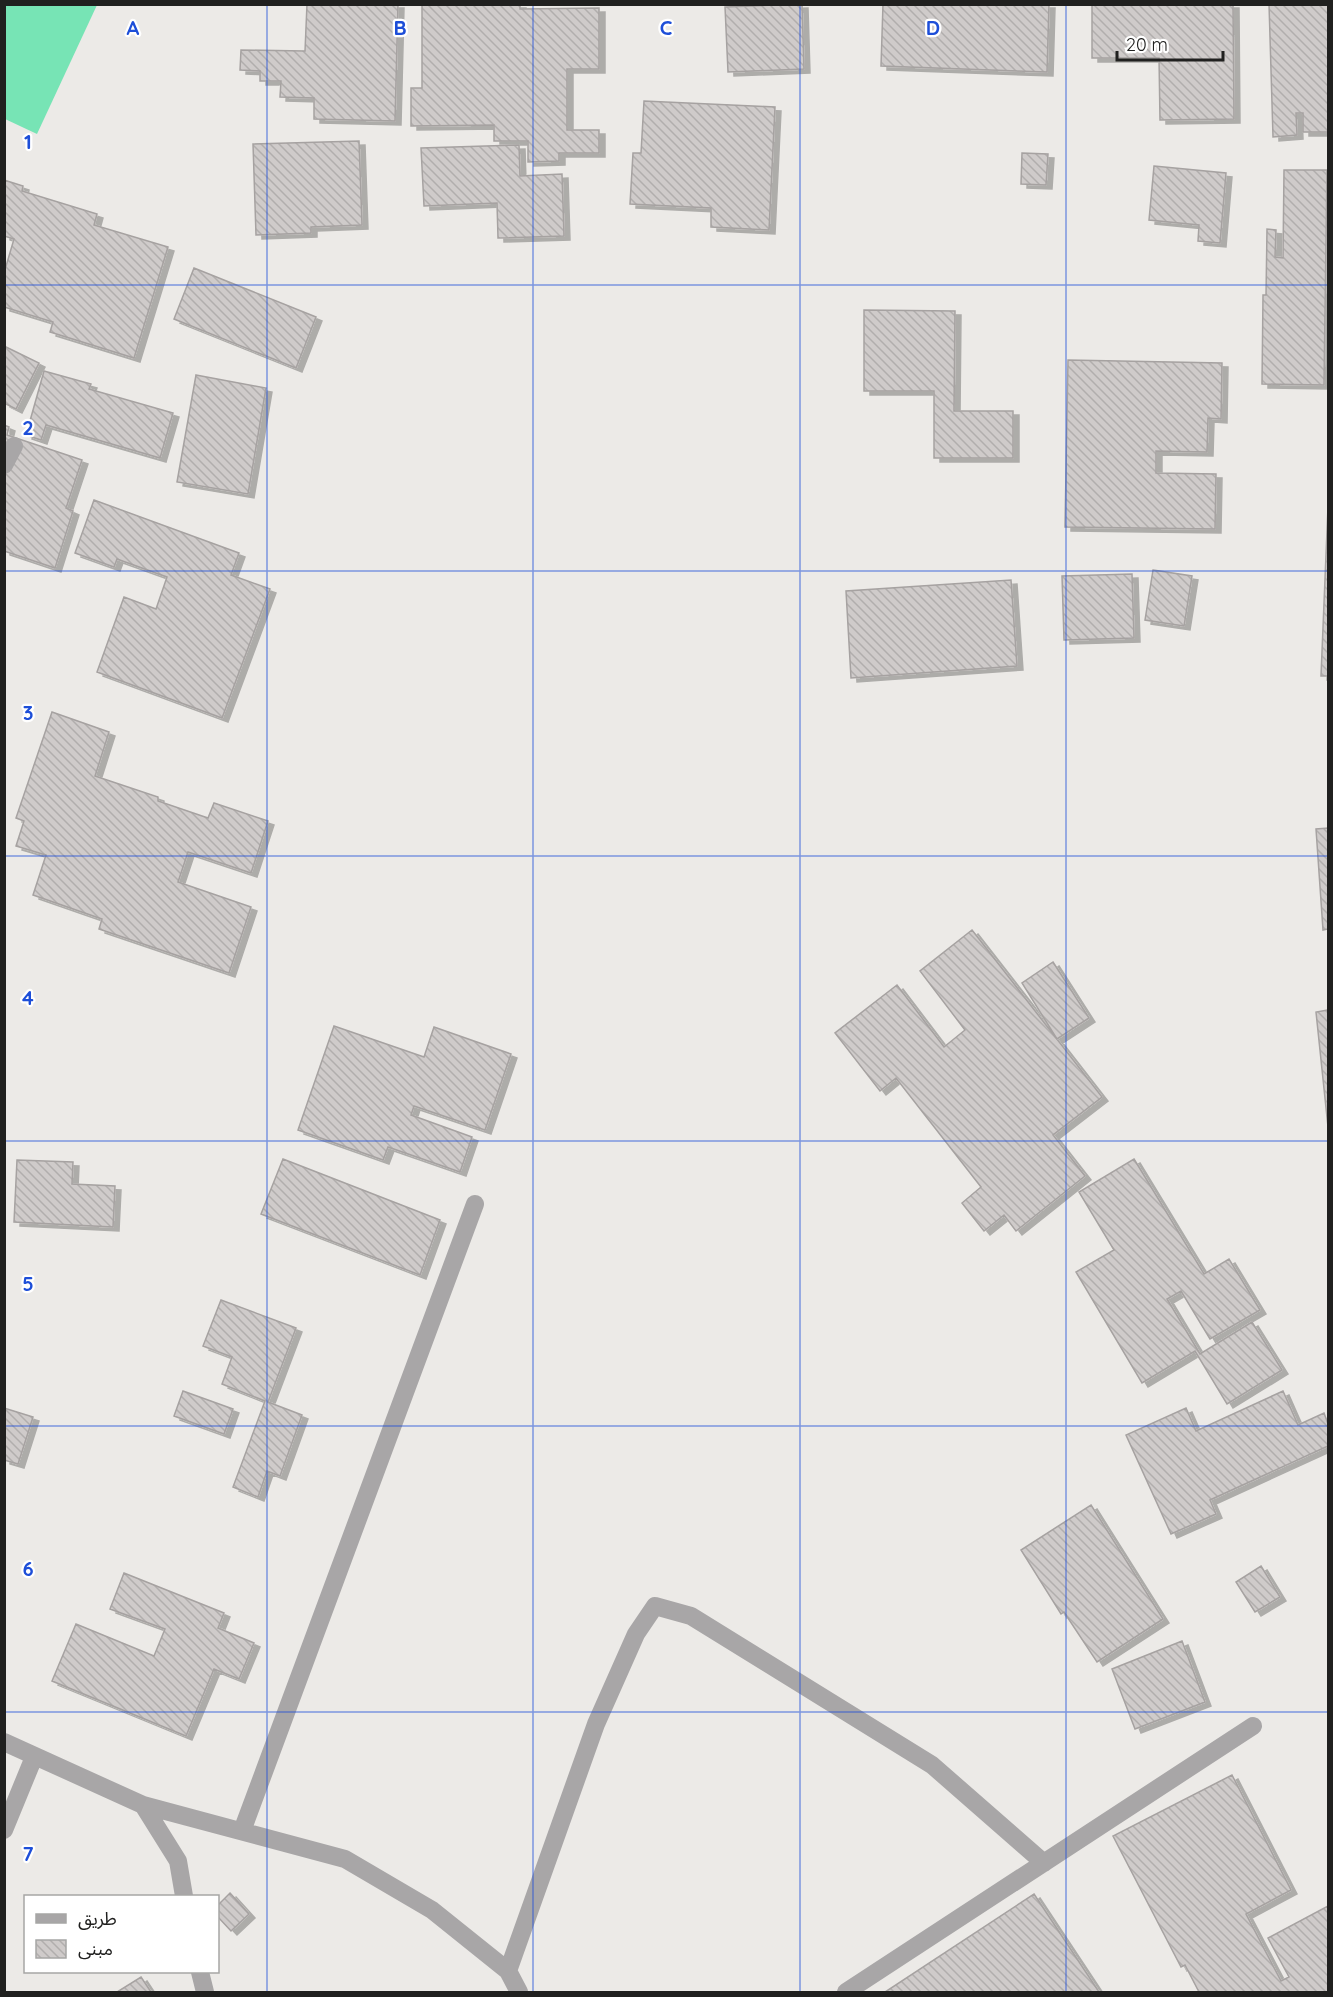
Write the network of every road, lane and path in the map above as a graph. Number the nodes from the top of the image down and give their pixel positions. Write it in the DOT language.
graph roads {
  1 [pos="14,446"];
  2 [pos="4,465"];
  3 [pos="475,1204"];
  4 [pos="1252,1725"];
  5 [pos="4,1742"];
  6 [pos="34,1757"];
  7 [pos="143,1805"];
  8 [pos="4,1830"];
  9 [pos="242,1832"];
  10 [pos="1044,1863"];
  11 [pos="184,1895"];
  12 [pos="508,1971"];
  13 [pos="200,1973"];
  14 [pos="205,1992"];
  15 [pos="519,1992"];
  16 [pos="846,1992"];
  1 -- 2 [label="street"];
  3 -- 9 [label="street"];
  4 -- 10 [label="street"];
  5 -- 6 [label="street"];
  6 -- 7 [label="street"];
  6 -- 8 [label="street"];
  7 -- 9 [label="street"];
  7 -- 11 [label="street"];
  9 -- 12 [label="street"];
  10 -- 12 [label="street"];
  10 -- 16 [label="street"];
  12 -- 15 [label="street"];
  13 -- 14 [label="street"];
}
